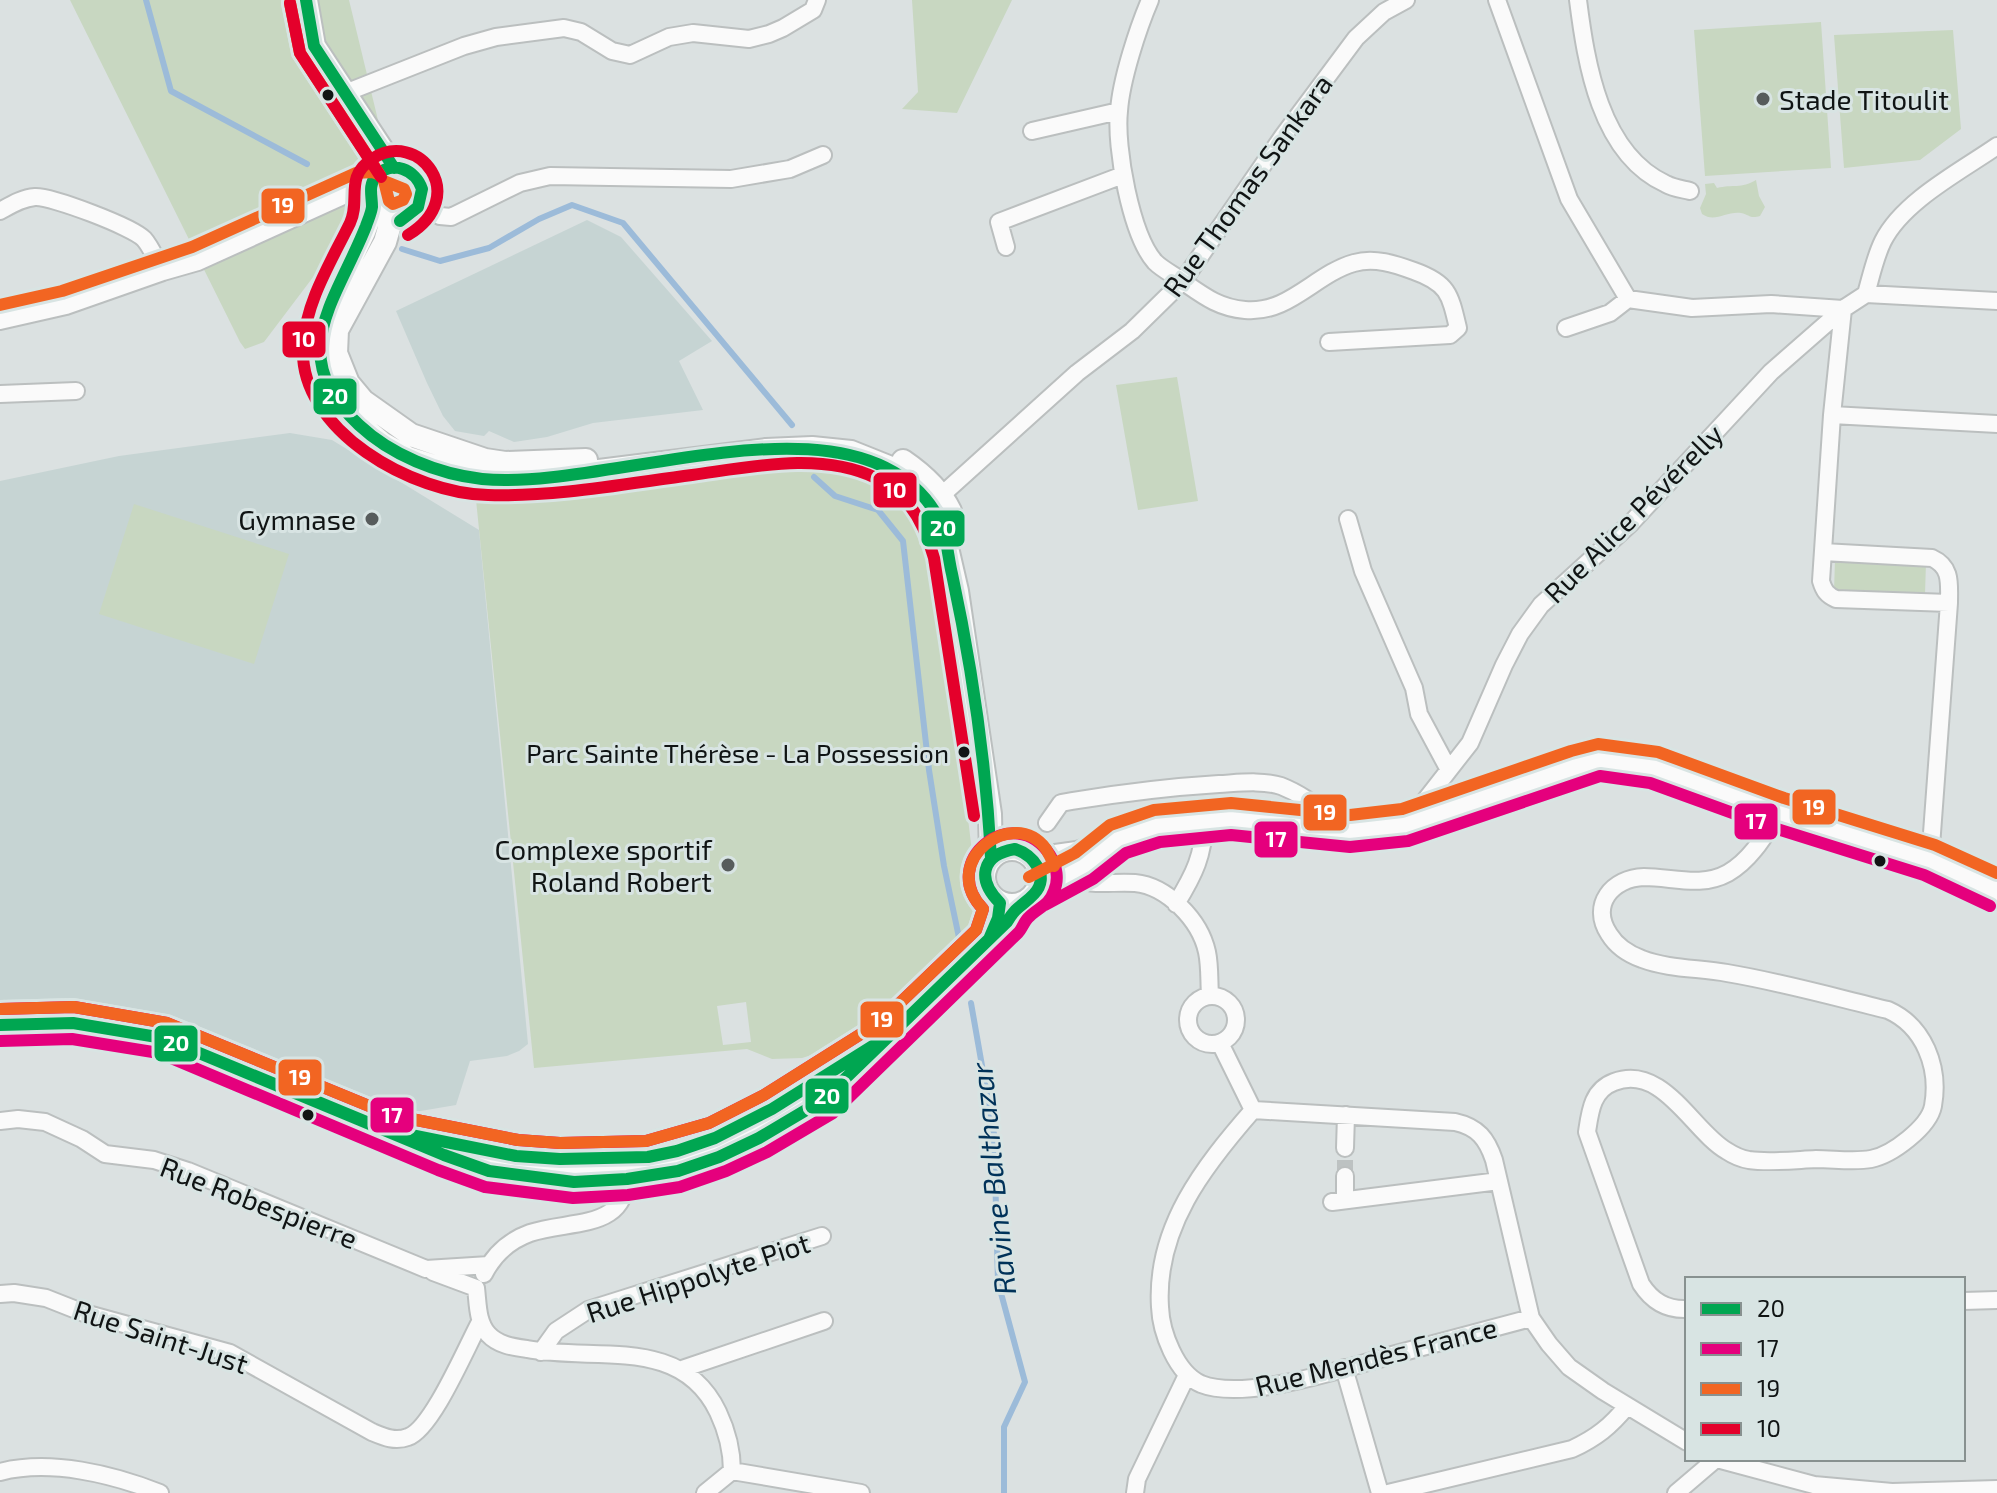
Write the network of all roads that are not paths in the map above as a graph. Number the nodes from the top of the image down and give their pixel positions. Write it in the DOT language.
graph roads {
  1 [pos="306,0"];
  2 [pos="819,0"];
  3 [pos="829,0"];
  4 [pos="1150,0"];
  5 [pos="1406,0"];
  6 [pos="1497,0"];
  7 [pos="1578,0"];
  8 [pos="1380,6"];
  9 [pos="345,93"];
  10 [pos="1119,111"];
  11 [pos="1032,131"];
  12 [pos="1997,146"];
  13 [pos="823,155"];
  14 [pos="394,168"];
  15 [pos="1123,175"];
  16 [pos="1690,191"];
  17 [pos="371,198"];
  18 [pos="421,205"];
  19 [pos="0,211"];
  20 [pos="391,221"];
  21 [pos="1006,247"];
  22 [pos="163,272"];
  23 [pos="1183,281"];
  24 [pos="1866,294"];
  25 [pos="1628,299"];
  26 [pos="1997,301"];
  27 [pos="1843,309"];
  28 [pos="0,321"];
  29 [pos="1566,328"];
  30 [pos="1329,342"];
  31 [pos="76,391"];
  32 [pos="0,394"];
  33 [pos="1832,415"];
  34 [pos="1997,424"];
  35 [pos="936,500"];
  36 [pos="1348,519"];
  37 [pos="1823,552"];
  38 [pos="1949,603"];
  39 [pos="1449,770"];
  40 [pos="1779,813"];
  41 [pos="990,814"];
  42 [pos="1205,820"];
  43 [pos="1047,823"];
  44 [pos="1406,825"];
  45 [pos="1350,831"];
  46 [pos="1118,839"];
  47 [pos="1013,848"];
  48 [pos="991,858"];
  49 [pos="1034,859"];
  50 [pos="1930,860"];
  51 [pos="1069,875"];
  52 [pos="1037,891"];
  53 [pos="1997,891"];
  54 [pos="1008,904"];
  55 [pos="1176,904"];
  56 [pos="1210,995"];
  57 [pos="0,1025"];
  58 [pos="1220,1043"];
  59 [pos="1253,1110"];
  60 [pos="1346,1115"];
  61 [pos="0,1121"];
  62 [pos="1345,1148"];
  63 [pos="626,1169"];
  64 [pos="1345,1176"];
  65 [pos="1499,1181"];
  66 [pos="822,1236"];
  67 [pos="489,1265"];
  68 [pos="426,1269"];
  69 [pos="476,1288"];
  70 [pos="0,1294"];
  71 [pos="1997,1300"];
  72 [pos="1965,1301"];
  73 [pos="1685,1309"];
  74 [pos="1531,1318"];
  75 [pos="824,1321"];
  76 [pos="480,1322"];
  77 [pos="541,1352"];
  78 [pos="1344,1368"];
  79 [pos="682,1369"];
  80 [pos="1187,1375"];
  81 [pos="1627,1406"];
  82 [pos="1685,1441"];
  83 [pos="1715,1461"];
  84 [pos="1724,1461"];
  85 [pos="732,1471"];
  86 [pos="0,1472"];
  87 [pos="1997,1489"];
  88 [pos="160,1493"];
  89 [pos="705,1493"];
  90 [pos="861,1493"];
  91 [pos="1135,1493"];
  92 [pos="1380,1493"];
  93 [pos="1388,1493"];
  94 [pos="1676,1493"];
  1 -- 9 [label="main road"];
  2 -- 3 [label="street"];
  2 -- 9 [label="street"];
  4 -- 10 [label="street"];
  5 -- 8 [label="street, Rue Thomas Sankara"];
  6 -- 25 [label="street"];
  7 -- 16 [label="street"];
  8 -- 23 [label="street, Rue Thomas Sankara"];
  9 -- 14 [label="main road"];
  10 -- 11 [label="street"];
  10 -- 15 [label="street"];
  12 -- 24 [label="street"];
  13 -- 18 [label="street"];
  14 -- 17 [label="main road"];
  14 -- 18 [label="main road"];
  15 -- 21 [label="street"];
  15 -- 23 [label="street"];
  17 -- 20 [label="main road"];
  17 -- 22 [label="street"];
  17 -- 35 [label="main road"];
  18 -- 20 [label="main road"];
  19 -- 22 [label="street"];
  20 -- 35 [label="main road"];
  22 -- 28 [label="street"];
  23 -- 30 [label="street"];
  23 -- 35 [label="street, Rue Thomas Sankara"];
  24 -- 26 [label="street"];
  24 -- 27 [label="street, Rue Alice Pévérelly"];
  25 -- 27 [label="street"];
  25 -- 29 [label="street"];
  27 -- 33 [label="street"];
  27 -- 39 [label="street, Rue Alice Pévérelly"];
  31 -- 32 [label="street"];
  33 -- 34 [label="street"];
  33 -- 37 [label="street"];
  35 -- 41 [label="main road"];
  36 -- 39 [label="street"];
  37 -- 38 [label="street"];
  37 -- 38 [label="street"];
  38 -- 50 [label="street"];
  39 -- 44 [label="street, Rue Alice Pévérelly"];
  40 -- 44 [label="main road"];
  40 -- 50 [label="main road"];
  40 -- 73 [label="street"];
  41 -- 47 [label="main road"];
  41 -- 48 [label="main road"];
  42 -- 45 [label="main road"];
  42 -- 46 [label="main road"];
  42 -- 55 [label="street"];
  43 -- 45 [label="street"];
  44 -- 45 [label="main road"];
  46 -- 49 [label="main road"];
  46 -- 51 [label="main road"];
  47 -- 48 [label="main road"];
  47 -- 49 [label="main road"];
  48 -- 54 [label="main road"];
  49 -- 52 [label="main road"];
  50 -- 53 [label="main road"];
  51 -- 52 [label="main road"];
  51 -- 55 [label="street"];
  52 -- 54 [label="main road"];
  54 -- 63 [label="main road"];
  55 -- 56 [label="street"];
  56 -- 58 [label="street"];
  56 -- 58 [label="street"];
  57 -- 63 [label="main road"];
  58 -- 59 [label="street"];
  59 -- 60 [label="street"];
  59 -- 80 [label="street"];
  60 -- 62 [label="street"];
  60 -- 65 [label="street"];
  61 -- 68 [label="street, Rue Robespierre"];
  63 -- 67 [label="street"];
  64 -- 65 [label="street"];
  65 -- 74 [label="street"];
  66 -- 77 [label="street, Rue Hippolyte Piot"];
  67 -- 68 [label="street, Rue Robespierre"];
  67 -- 69 [label="street"];
  68 -- 69 [label="street, Rue Robespierre"];
  69 -- 76 [label="street"];
  70 -- 76 [label="street, Rue Saint-Just"];
  71 -- 72 [label="street"];
  74 -- 78 [label="street, Rue Mendès France"];
  74 -- 81 [label="street"];
  75 -- 79 [label="street"];
  76 -- 77 [label="street"];
  77 -- 79 [label="street"];
  78 -- 80 [label="street, Rue Mendès France"];
  78 -- 92 [label="street"];
  79 -- 85 [label="street"];
  80 -- 91 [label="street"];
  81 -- 82 [label="street"];
  81 -- 93 [label="street"];
  83 -- 94 [label="street"];
  84 -- 87 [label="street"];
  85 -- 89 [label="street"];
  85 -- 90 [label="street"];
  86 -- 88 [label="street"];
}
